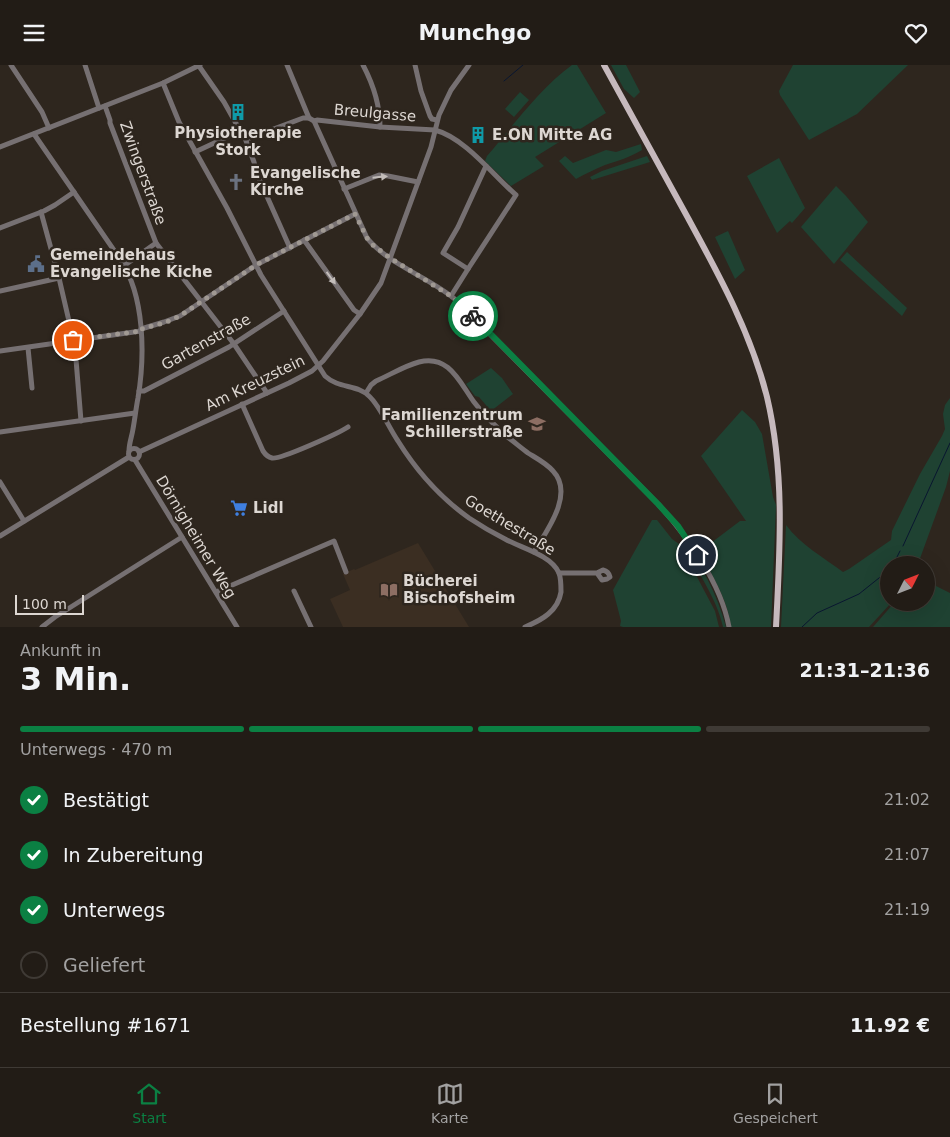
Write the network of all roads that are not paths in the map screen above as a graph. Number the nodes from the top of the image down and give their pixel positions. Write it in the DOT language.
graph roads {
  1 [pos="12,65"];
  2 [pos="85,65"];
  3 [pos="200,65"];
  4 [pos="287,65"];
  5 [pos="363,65"];
  6 [pos="414,65"];
  7 [pos="469,65"];
  8 [pos="604,65"];
  9 [pos="190,67"];
  10 [pos="163,83"];
  11 [pos="105,106"];
  12 [pos="99,108"];
  13 [pos="437,120"];
  14 [pos="313,121"];
  15 [pos="380,127"];
  16 [pos="49,128"];
  17 [pos="434,130"];
  18 [pos="240,131"];
  19 [pos="34,134"];
  20 [pos="247,138"];
  21 [pos="0,147"];
  22 [pos="195,152"];
  23 [pos="486,166"];
  24 [pos="418,182"];
  25 [pos="344,189"];
  26 [pos="74,192"];
  27 [pos="41,212"];
  28 [pos="355,214"];
  29 [pos="0,227"];
  30 [pos="304,240"];
  31 [pos="156,243"];
  32 [pos="290,248"];
  33 [pos="390,258"];
  34 [pos="125,265"];
  35 [pos="256,265"];
  36 [pos="468,269"];
  37 [pos="59,278"];
  38 [pos="0,291"];
  39 [pos="451,296"];
  40 [pos="202,302"];
  41 [pos="284,311"];
  42 [pos="360,315"];
  43 [pos="141,330"];
  44 [pos="73,340"];
  45 [pos="234,344"];
  46 [pos="28,348"];
  47 [pos="0,351"];
  48 [pos="318,366"];
  49 [pos="32,388"];
  50 [pos="139,391"];
  51 [pos="267,393"];
  52 [pos="366,393"];
  53 [pos="242,404"];
  54 [pos="136,413"];
  55 [pos="81,421"];
  56 [pos="348,427"];
  57 [pos="498,428"];
  58 [pos="0,432"];
  59 [pos="132,434"];
  60 [pos="506,436"];
  61 [pos="137,451"];
  62 [pos="129,454"];
  63 [pos="135,460"];
  64 [pos="0,482"];
  65 [pos="24,521"];
  66 [pos="0,536"];
  67 [pos="182,537"];
  68 [pos="534,553"];
  69 [pos="346,572"];
  70 [pos="559,573"];
  71 [pos="597,573"];
  72 [pos="294,591"];
  73 [pos="216,592"];
  74 [pos="42,627"];
  75 [pos="237,627"];
  76 [pos="311,627"];
  77 [pos="525,627"];
  78 [pos="729,627"];
  79 [pos="776,627"];
  1 -- 16 [label="street"];
  2 -- 12 [label="street"];
  3 -- 9 [label="street"];
  3 -- 18 [label="street"];
  4 -- 14 [label="street"];
  5 -- 15 [label="street"];
  6 -- 13 [label="street"];
  7 -- 13 [label="street, Am Kreuzstein"];
  8 -- 79 [label="main road"];
  9 -- 10 [label="street"];
  10 -- 11 [label="street"];
  10 -- 22 [label="street"];
  11 -- 12 [label="street"];
  11 -- 31 [label="street, Zwingerstraße"];
  12 -- 16 [label="street"];
  13 -- 17 [label="street, Am Kreuzstein"];
  14 -- 15 [label="street, Breulgasse"];
  14 -- 20 [label="street, Breulgasse"];
  14 -- 25 [label="street"];
  15 -- 17 [label="street, Breulgasse"];
  16 -- 19 [label="street"];
  17 -- 23 [label="street"];
  17 -- 24 [label="street, Am Kreuzstein"];
  18 -- 20 [label="street"];
  18 -- 22 [label="street"];
  19 -- 21 [label="street"];
  19 -- 26 [label="street"];
  20 -- 32 [label="street"];
  22 -- 35 [label="street"];
  23 -- 36 [label="street"];
  23 -- 36 [label="street"];
  25 -- 24 [label="street, one-way"];
  24 -- 33 [label="street, Am Kreuzstein"];
  25 -- 28 [label="street"];
  26 -- 27 [label="street"];
  26 -- 34 [label="street"];
  27 -- 29 [label="street"];
  27 -- 37 [label="street"];
  28 -- 30 [label="street"];
  28 -- 33 [label="street"];
  30 -- 32 [label="street"];
  30 -- 42 [label="street, one-way"];
  31 -- 34 [label="street"];
  31 -- 40 [label="street, Zwingerstraße"];
  32 -- 35 [label="street"];
  33 -- 39 [label="street"];
  33 -- 42 [label="street, Am Kreuzstein"];
  34 -- 43 [label="street"];
  35 -- 40 [label="street"];
  35 -- 41 [label="street"];
  36 -- 39 [label="street"];
  37 -- 38 [label="street"];
  37 -- 44 [label="street"];
  39 -- 78 [label="street"];
  40 -- 43 [label="street"];
  40 -- 45 [label="street, Zwingerstraße"];
  41 -- 45 [label="street, Gartenstraße"];
  41 -- 48 [label="street"];
  42 -- 48 [label="street, Am Kreuzstein"];
  43 -- 44 [label="street"];
  43 -- 50 [label="street"];
  44 -- 46 [label="street"];
  44 -- 55 [label="street"];
  45 -- 50 [label="street, Gartenstraße"];
  45 -- 51 [label="street, Zwingerstraße"];
  46 -- 47 [label="street"];
  46 -- 49 [label="street"];
  48 -- 51 [label="street, Am Kreuzstein"];
  48 -- 52 [label="street"];
  50 -- 54 [label="street"];
  51 -- 53 [label="street, Am Kreuzstein"];
  52 -- 57 [label="street"];
  52 -- 68 [label="street, Goethestraße"];
  53 -- 56 [label="street"];
  53 -- 61 [label="street, Am Kreuzstein"];
  54 -- 55 [label="street"];
  54 -- 59 [label="street"];
  55 -- 58 [label="street"];
  59 -- 61 [label="street"];
  59 -- 62 [label="street"];
  60 -- 68 [label="street"];
  61 -- 62 [label="street"];
  61 -- 63 [label="street"];
  62 -- 63 [label="street"];
  62 -- 65 [label="street"];
  63 -- 67 [label="street, Dörnigheimer Weg"];
  64 -- 65 [label="street"];
  65 -- 66 [label="street"];
  67 -- 73 [label="street, Dörnigheimer Weg"];
  67 -- 74 [label="street"];
  68 -- 70 [label="street, Goethestraße"];
  69 -- 73 [label="street"];
  70 -- 71 [label="street"];
  70 -- 77 [label="street, Goethestraße"];
  72 -- 76 [label="street"];
  73 -- 75 [label="street, Dörnigheimer Weg"];
}
